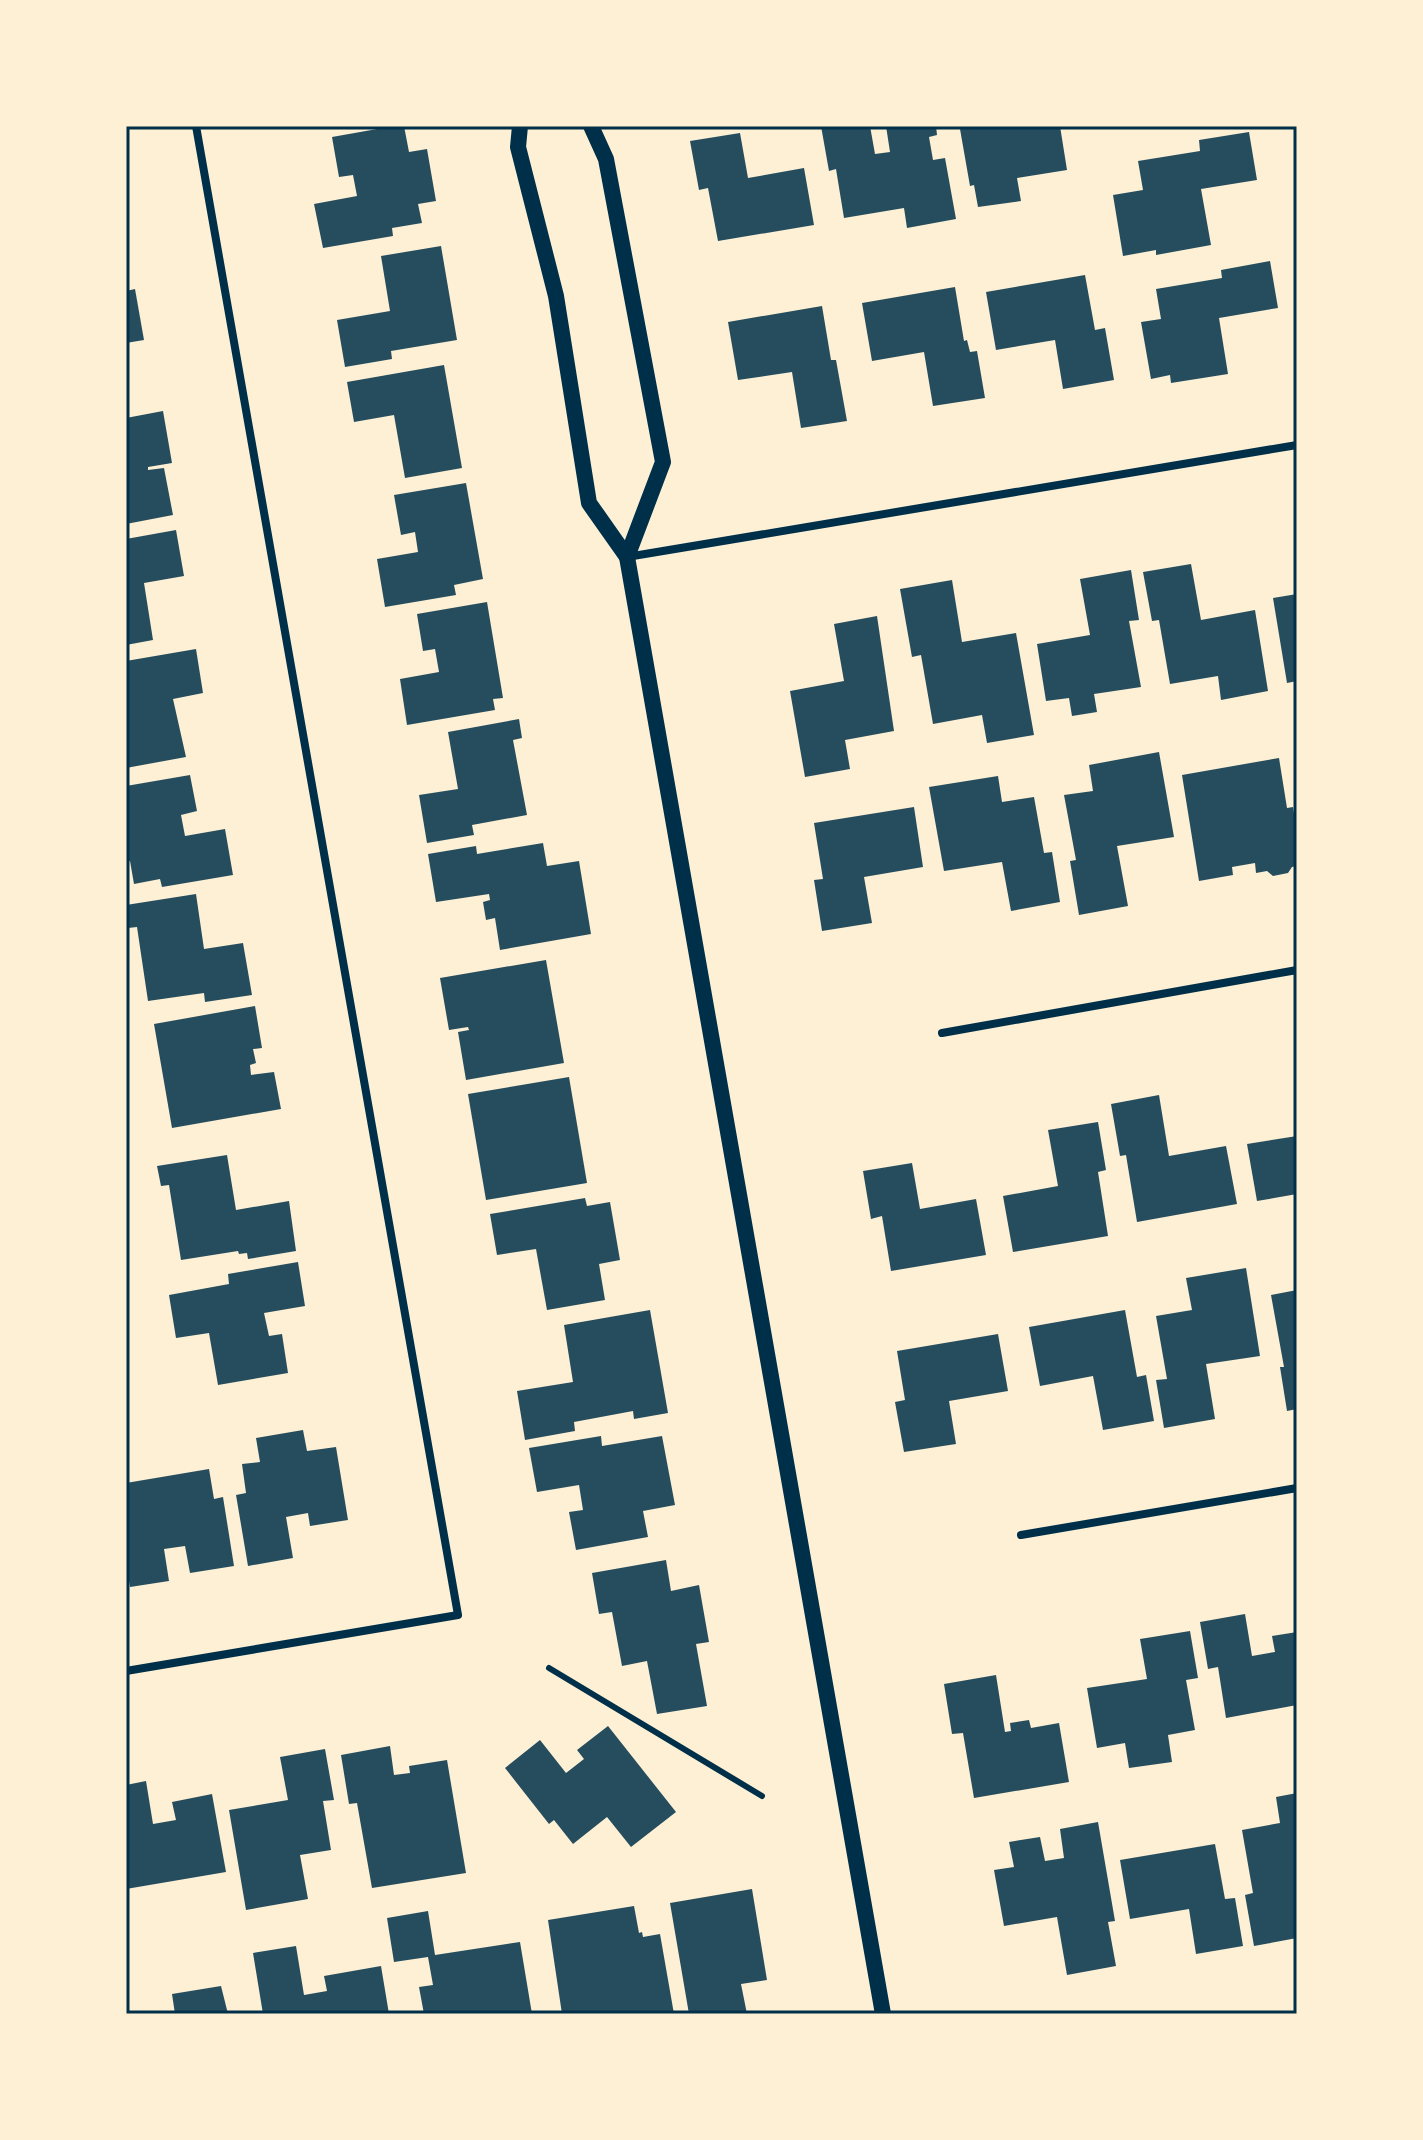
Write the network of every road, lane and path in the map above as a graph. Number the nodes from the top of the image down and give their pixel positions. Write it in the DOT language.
graph roads {
  1 [pos="196,126"];
  2 [pos="520,126"];
  3 [pos="591,126"];
  4 [pos="1297,445"];
  5 [pos="627,557"];
  6 [pos="1297,970"];
  7 [pos="942,1033"];
  8 [pos="1297,1488"];
  9 [pos="1021,1535"];
  10 [pos="549,1668"];
  11 [pos="126,1671"];
  12 [pos="762,1796"];
  13 [pos="883,2014"];
  1 -- 11 [label="street"];
  2 -- 5 [label="main road"];
  3 -- 5 [label="main road"];
  4 -- 5 [label="street"];
  5 -- 13 [label="main road"];
  6 -- 7 [label="street"];
  8 -- 9 [label="street"];
  10 -- 12 [label="lane"];
}
